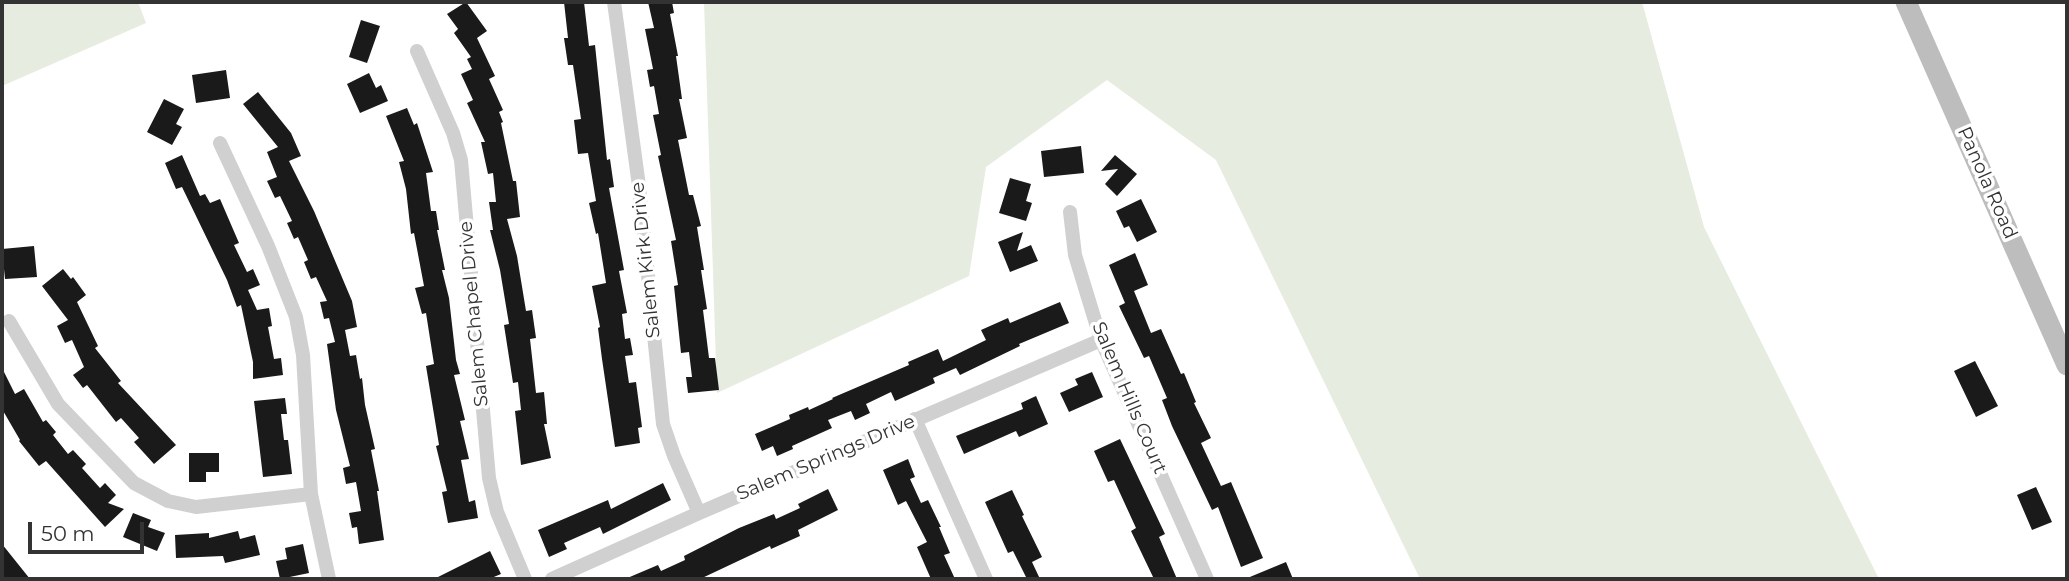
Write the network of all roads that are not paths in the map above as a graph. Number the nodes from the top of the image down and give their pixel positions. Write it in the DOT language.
graph roads {
  1 [pos="614,2"];
  2 [pos="1906,2"];
  3 [pos="417,51"];
  4 [pos="220,143"];
  5 [pos="1070,212"];
  6 [pos="9,321"];
  7 [pos="1101,340"];
  8 [pos="2067,365"];
  9 [pos="915,419"];
  10 [pos="311,494"];
  11 [pos="699,513"];
  12 [pos="329,579"];
  13 [pos="525,579"];
  14 [pos="552,579"];
  15 [pos="986,579"];
  16 [pos="1207,579"];
  1 -- 11 [label="street, Salem Kirk Drive"];
  2 -- 8 [label="main road, Panola Road"];
  3 -- 13 [label="street, Salem Chapel Drive"];
  4 -- 10 [label="street"];
  5 -- 7 [label="street, Salem Hills Court"];
  6 -- 10 [label="street"];
  7 -- 9 [label="street, Salem Springs Drive"];
  7 -- 16 [label="street, Salem Hills Court"];
  9 -- 11 [label="street, Salem Springs Drive"];
  9 -- 15 [label="street"];
  10 -- 12 [label="street"];
  11 -- 14 [label="street, Salem Springs Drive"];
}
